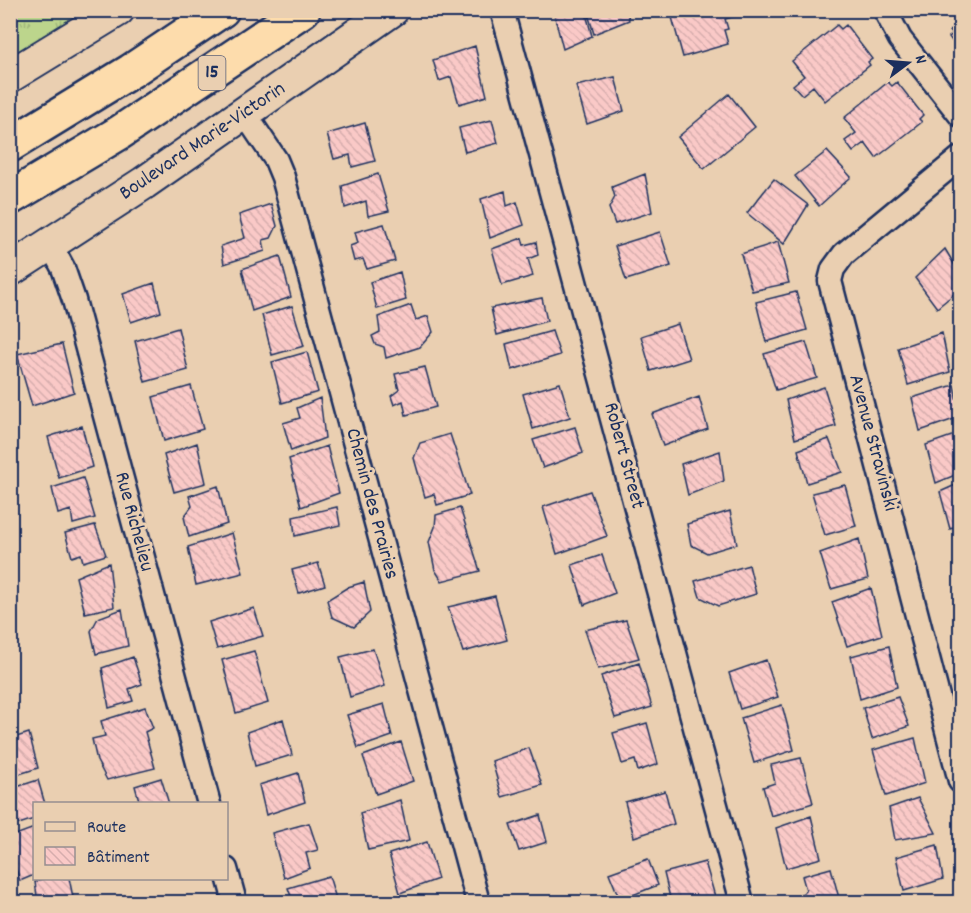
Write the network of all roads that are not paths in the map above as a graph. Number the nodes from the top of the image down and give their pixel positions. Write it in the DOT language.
graph roads {
  1 [pos="118,10"];
  2 [pos="212,10"];
  3 [pos="222,10"];
  4 [pos="303,10"];
  5 [pos="392,10"];
  6 [pos="502,10"];
  7 [pos="885,10"];
  8 [pos="181,37"];
  9 [pos="10,76"];
  10 [pos="245,114"];
  11 [pos="960,115"];
  12 [pos="10,145"];
  13 [pos="960,158"];
  14 [pos="10,198"];
  15 [pos="50,244"];
  16 [pos="10,270"];
  17 [pos="960,781"];
  18 [pos="208,802"];
  19 [pos="228,876"];
  20 [pos="236,903"];
  21 [pos="478,903"];
  22 [pos="742,903"];
  1 -- 9 [label="main road"];
  2 -- 8 [label="highway"];
  3 -- 8 [label="highway, 15"];
  4 -- 14 [label="highway, 15"];
  5 -- 10 [label="main road, Boulevard Marie-Victorin"];
  6 -- 22 [label="street, Robert Street"];
  7 -- 11 [label="street"];
  8 -- 12 [label="highway, 15"];
  10 -- 15 [label="main road, Boulevard Marie-Victorin"];
  10 -- 21 [label="street, Chemin des Prairies"];
  13 -- 17 [label="street, Avenue Stravinski"];
  15 -- 16 [label="main road, Boulevard Marie-Victorin"];
  15 -- 18 [label="street, Rue Richelieu"];
  19 -- 20 [label="street"];
}
